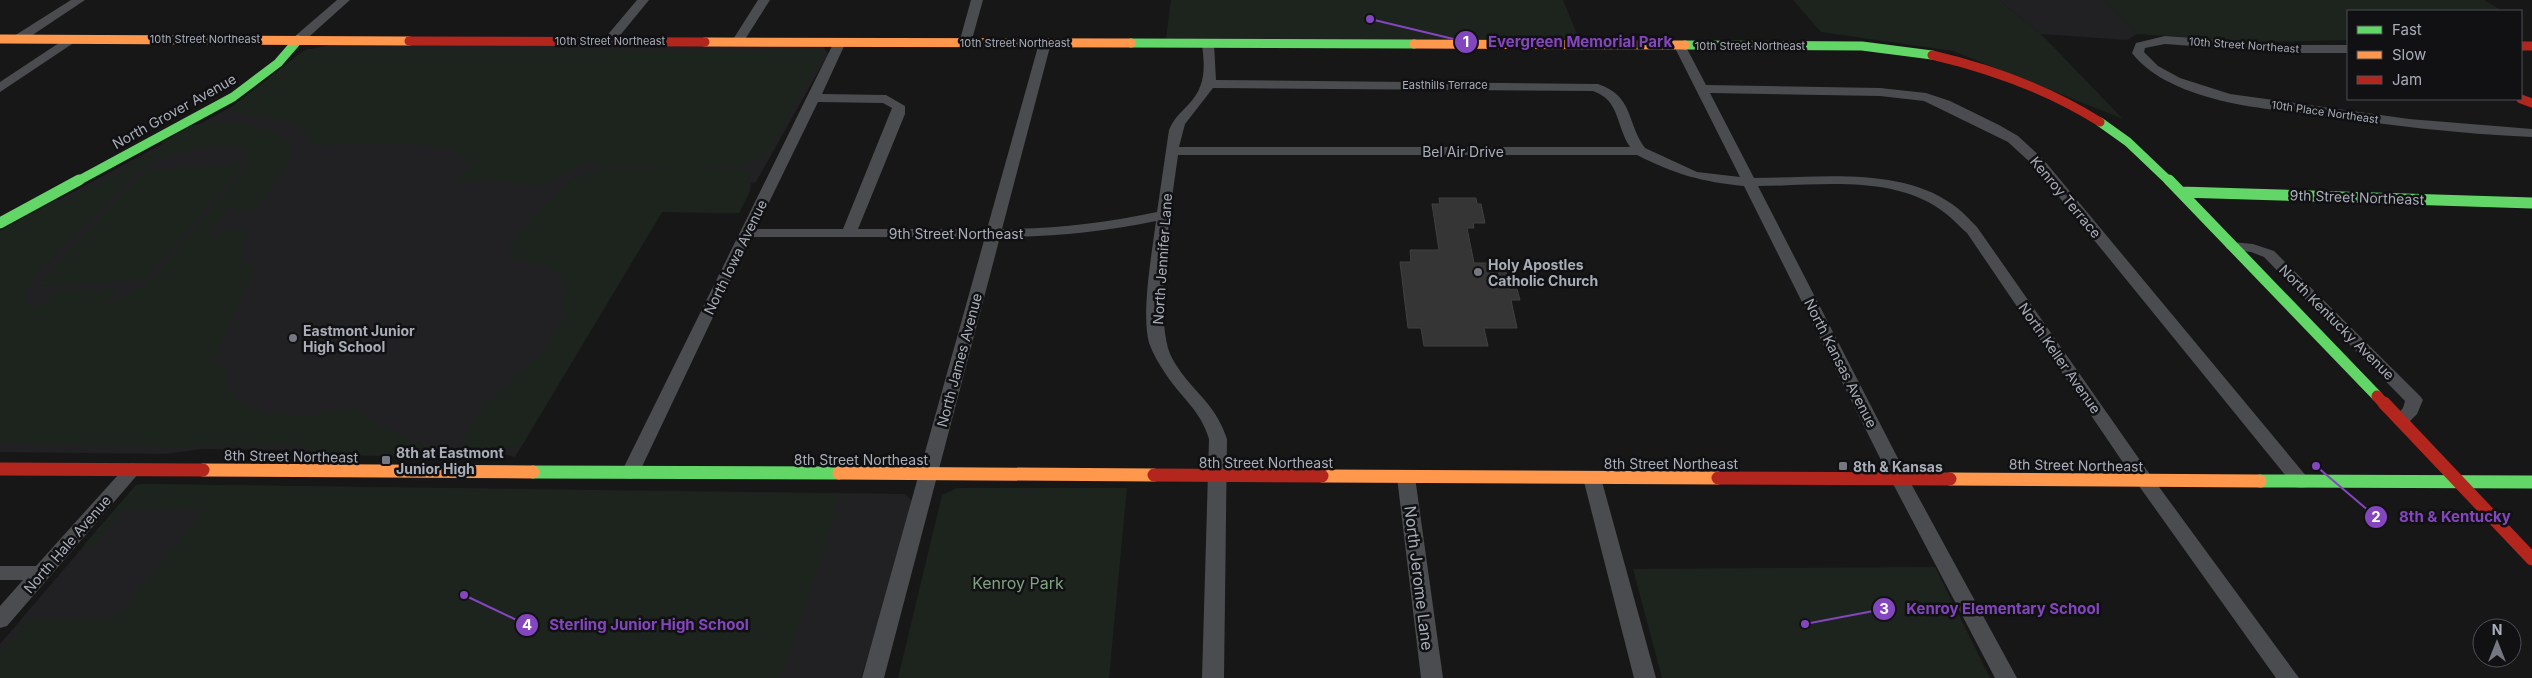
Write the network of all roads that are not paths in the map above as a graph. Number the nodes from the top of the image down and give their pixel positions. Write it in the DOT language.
graph roads {
  1 [pos="79,0"];
  2 [pos="344,0"];
  3 [pos="643,0"];
  4 [pos="764,0"];
  5 [pos="977,0"];
  6 [pos="0,39"];
  7 [pos="18,39"];
  8 [pos="71,39"];
  9 [pos="298,40"];
  10 [pos="609,41"];
  11 [pos="738,42"];
  12 [pos="840,42"];
  13 [pos="965,43"];
  14 [pos="1045,43"];
  15 [pos="1208,44"];
  16 [pos="1680,46"];
  17 [pos="2140,46"];
  18 [pos="2347,50"];
  19 [pos="1210,84"];
  20 [pos="2024,84"];
  21 [pos="0,88"];
  22 [pos="1703,89"];
  23 [pos="814,98"];
  24 [pos="2532,133"];
  25 [pos="1172,150"];
  26 [pos="1640,151"];
  27 [pos="1749,180"];
  28 [pos="2182,192"];
  29 [pos="2532,203"];
  30 [pos="1164,215"];
  31 [pos="0,223"];
  32 [pos="746,233"];
  33 [pos="849,233"];
  34 [pos="993,234"];
  35 [pos="2232,246"];
  36 [pos="2401,420"];
  37 [pos="0,469"];
  38 [pos="133,469"];
  39 [pos="630,473"];
  40 [pos="929,474"];
  41 [pos="1218,477"];
  42 [pos="1406,477"];
  43 [pos="1592,478"];
  44 [pos="1899,478"];
  45 [pos="2145,481"];
  46 [pos="2301,482"];
  47 [pos="2459,482"];
  48 [pos="2532,482"];
  49 [pos="2532,560"];
  50 [pos="0,573"];
  51 [pos="41,573"];
  52 [pos="0,620"];
  53 [pos="873,678"];
  54 [pos="1213,678"];
  55 [pos="1432,678"];
  56 [pos="1645,678"];
  57 [pos="2006,678"];
  58 [pos="2288,678"];
  1 -- 7 [label="street"];
  2 -- 9 [label="street, North Grover Avenue"];
  3 -- 10 [label="street"];
  4 -- 11 [label="street"];
  5 -- 13 [label="street"];
  6 -- 7 [label="main road, 10th Street Northeast"];
  7 -- 8 [label="main road, 10th Street Northeast"];
  8 -- 9 [label="main road, 10th Street Northeast"];
  8 -- 21 [label="street"];
  9 -- 10 [label="main road, 10th Street Northeast"];
  9 -- 31 [label="main road, North Grover Avenue"];
  10 -- 11 [label="main road, 10th Street Northeast"];
  11 -- 12 [label="main road, 10th Street Northeast"];
  12 -- 13 [label="main road, 10th Street Northeast"];
  12 -- 23 [label="street, North Iowa Avenue"];
  13 -- 14 [label="main road, 10th Street Northeast"];
  14 -- 15 [label="main road, 10th Street Northeast"];
  14 -- 34 [label="street, North James Avenue"];
  15 -- 16 [label="main road, 10th Street Northeast"];
  15 -- 19 [label="street"];
  16 -- 20 [label="main road, 10th Street Northeast"];
  16 -- 22 [label="street, North Kansas Avenue"];
  17 -- 18 [label="street, 10th Street Northeast"];
  17 -- 24 [label="street, 10th Place Northeast"];
  19 -- 25 [label="street, North Jennifer Lane"];
  19 -- 26 [label="street, Easthills Terrace"];
  20 -- 28 [label="main road, North Kentucky Avenue"];
  22 -- 27 [label="street, North Kansas Avenue"];
  22 -- 46 [label="street, Kenroy Terrace"];
  23 -- 32 [label="street, North Iowa Avenue"];
  23 -- 33 [label="street"];
  25 -- 26 [label="street, Bel Air Drive"];
  25 -- 30 [label="street, North Jennifer Lane"];
  26 -- 27 [label="street, Bel Air Drive"];
  27 -- 44 [label="street, North Kansas Avenue"];
  27 -- 45 [label="street, North Keller Avenue"];
  28 -- 29 [label="main road, 9th Street Northeast"];
  28 -- 35 [label="main road, North Kentucky Avenue"];
  30 -- 34 [label="street, 9th Street Northeast"];
  30 -- 41 [label="street, North Jennifer Lane"];
  32 -- 33 [label="street, 9th Street Northeast"];
  32 -- 39 [label="street, North Iowa Avenue"];
  33 -- 34 [label="street, 9th Street Northeast"];
  34 -- 40 [label="street, North James Avenue"];
  35 -- 36 [label="main road, North Kentucky Avenue"];
  35 -- 36 [label="street, North Kentucky Avenue"];
  36 -- 47 [label="main road, North Kentucky Avenue"];
  37 -- 38 [label="main road, 8th Street Northeast"];
  38 -- 39 [label="main road, 8th Street Northeast"];
  38 -- 51 [label="street, North Hale Avenue"];
  39 -- 40 [label="main road, 8th Street Northeast"];
  40 -- 41 [label="main road, 8th Street Northeast"];
  40 -- 53 [label="street, North James Avenue"];
  41 -- 42 [label="main road, 8th Street Northeast"];
  41 -- 54 [label="street, North Jennifer Lane"];
  42 -- 43 [label="main road, 8th Street Northeast"];
  42 -- 55 [label="street, North Jerome Lane"];
  43 -- 44 [label="main road, 8th Street Northeast"];
  43 -- 56 [label="street"];
  44 -- 45 [label="main road, 8th Street Northeast"];
  44 -- 57 [label="street, North Kansas Avenue"];
  45 -- 46 [label="main road, 8th Street Northeast"];
  45 -- 58 [label="street, North Keller Avenue"];
  46 -- 47 [label="main road, 8th Street Northeast"];
  47 -- 48 [label="main road, 8th Street Northeast"];
  47 -- 49 [label="main road, North Kentucky Avenue"];
  50 -- 51 [label="street"];
  51 -- 52 [label="street, North Hale Avenue"];
}
